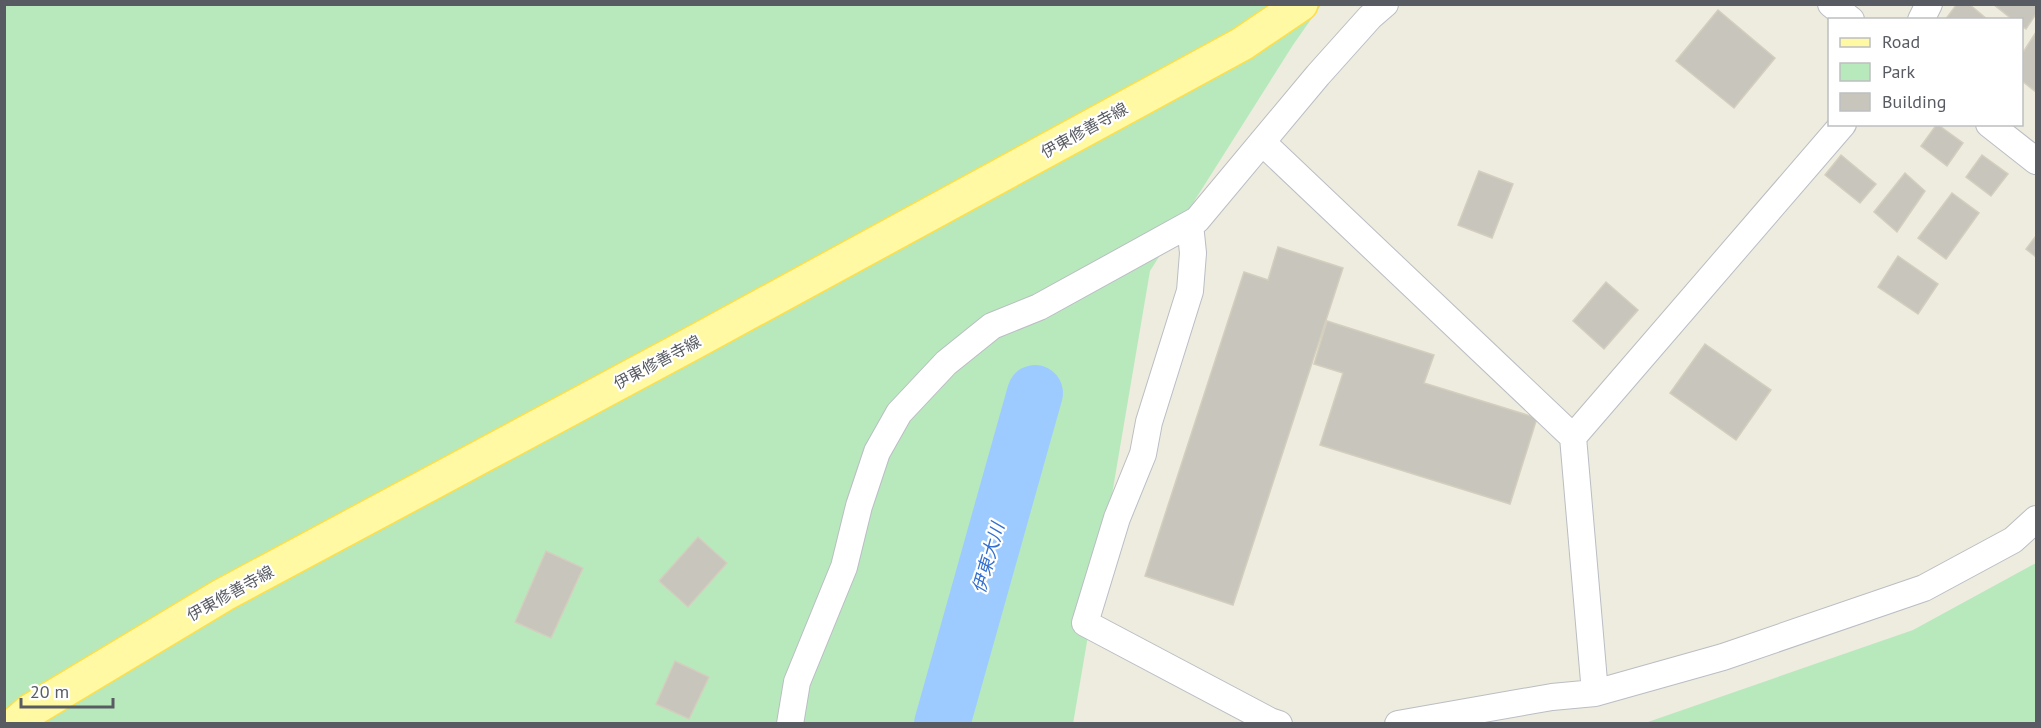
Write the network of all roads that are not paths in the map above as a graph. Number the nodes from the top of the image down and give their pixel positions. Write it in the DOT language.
graph roads {
  1 [pos="1301,4"];
  2 [pos="1385,4"];
  3 [pos="1832,4"];
  4 [pos="1929,4"];
  5 [pos="1849,18"];
  6 [pos="1922,18"];
  7 [pos="1841,126"];
  8 [pos="1992,126"];
  9 [pos="1262,142"];
  10 [pos="2037,161"];
  11 [pos="1190,224"];
  12 [pos="1573,437"];
  13 [pos="2037,519"];
  14 [pos="1595,693"];
  15 [pos="15,723"];
  16 [pos="790,723"];
  17 [pos="1279,723"];
  18 [pos="1398,723"];
  1 -- 15 [label="main road, 伊東修善寺線"];
  2 -- 9 [label="street"];
  3 -- 5 [label="street"];
  4 -- 6 [label="street"];
  7 -- 12 [label="street"];
  8 -- 10 [label="street"];
  9 -- 11 [label="street"];
  9 -- 12 [label="street"];
  11 -- 16 [label="street"];
  11 -- 17 [label="street"];
  12 -- 14 [label="street"];
  13 -- 14 [label="street"];
  14 -- 18 [label="street"];
}
